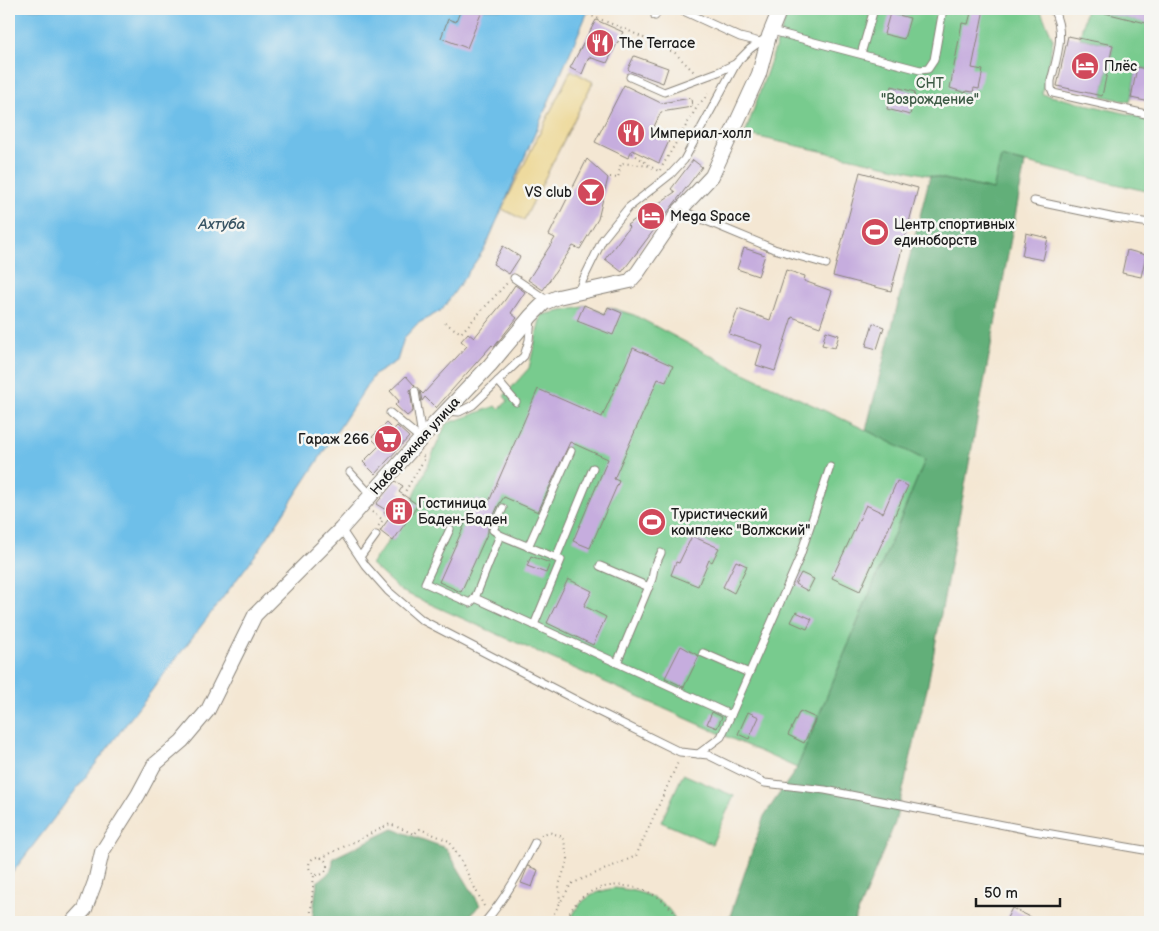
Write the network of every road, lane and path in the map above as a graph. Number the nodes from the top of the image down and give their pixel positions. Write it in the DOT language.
graph roads {
  1 [pos="574,9"];
  2 [pos="678,9"];
  3 [pos="780,9"];
  4 [pos="874,9"];
  5 [pos="943,9"];
  6 [pos="1053,9"];
  7 [pos="767,36"];
  8 [pos="862,54"];
  9 [pos="737,62"];
  10 [pos="630,77"];
  11 [pos="700,78"];
  12 [pos="710,92"];
  13 [pos="1150,115"];
  14 [pos="632,153"];
  15 [pos="650,166"];
  16 [pos="610,177"];
  17 [pos="1034,201"];
  18 [pos="680,210"];
  19 [pos="1150,223"];
  20 [pos="826,264"];
  21 [pos="514,278"];
  22 [pos="578,293"];
  23 [pos="548,301"];
  24 [pos="531,316"];
  25 [pos="445,323"];
  26 [pos="498,381"];
  27 [pos="415,391"];
  28 [pos="516,402"];
  29 [pos="446,411"];
  30 [pos="390,413"];
  31 [pos="419,441"];
  32 [pos="571,451"];
  33 [pos="830,467"];
  34 [pos="593,468"];
  35 [pos="350,472"];
  36 [pos="403,495"];
  37 [pos="367,499"];
  38 [pos="503,508"];
  39 [pos="341,529"];
  40 [pos="450,529"];
  41 [pos="376,535"];
  42 [pos="500,535"];
  43 [pos="528,547"];
  44 [pos="661,553"];
  45 [pos="360,557"];
  46 [pos="556,558"];
  47 [pos="600,566"];
  48 [pos="649,587"];
  49 [pos="475,598"];
  50 [pos="534,625"];
  51 [pos="703,653"];
  52 [pos="617,663"];
  53 [pos="749,673"];
  54 [pos="731,715"];
  55 [pos="683,752"];
  56 [pos="698,754"];
  57 [pos="535,842"];
  58 [pos="1150,851"];
  59 [pos="321,858"];
  60 [pos="314,874"];
  61 [pos="560,902"];
  62 [pos="488,920"];
  63 [pos="73,922"];
  64 [pos="310,922"];
  65 [pos="549,922"];
  66 [pos="566,922"];
  67 [pos="680,922"];
  1 -- 11 [label="path"];
  2 -- 7 [label="lane"];
  3 -- 7 [label="street, Набережная улица"];
  4 -- 8 [label="lane"];
  5 -- 8 [label="lane"];
  6 -- 13 [label="lane"];
  7 -- 8 [label="lane"];
  7 -- 9 [label="lane"];
  7 -- 18 [label="street, Набережная улица"];
  9 -- 11 [label="lane"];
  9 -- 22 [label="lane"];
  10 -- 11 [label="lane"];
  12 -- 15 [label="path"];
  14 -- 15 [label="path"];
  15 -- 16 [label="path"];
  17 -- 19 [label="lane"];
  18 -- 20 [label="lane"];
  18 -- 22 [label="street, Набережная улица"];
  21 -- 23 [label="lane"];
  21 -- 25 [label="path"];
  22 -- 23 [label="street, Набережная улица"];
  23 -- 24 [label="street, Набережная улица"];
  24 -- 26 [label="lane"];
  24 -- 29 [label="street, Набережная улица"];
  26 -- 28 [label="lane"];
  26 -- 29 [label="lane"];
  27 -- 31 [label="lane"];
  29 -- 31 [label="street, Набережная улица"];
  30 -- 31 [label="lane"];
  31 -- 36 [label="path"];
  31 -- 37 [label="street, Набережная улица"];
  32 -- 43 [label="lane"];
  33 -- 53 [label="lane"];
  34 -- 46 [label="lane"];
  35 -- 37 [label="lane"];
  37 -- 39 [label="street, Набережная улица"];
  37 -- 41 [label="path"];
  38 -- 42 [label="lane"];
  39 -- 45 [label="lane"];
  39 -- 63 [label="street, Набережная улица"];
  40 -- 49 [label="lane"];
  41 -- 45 [label="lane"];
  42 -- 43 [label="lane"];
  42 -- 49 [label="lane"];
  43 -- 46 [label="lane"];
  44 -- 48 [label="lane"];
  45 -- 55 [label="lane"];
  46 -- 50 [label="lane"];
  47 -- 48 [label="lane"];
  48 -- 52 [label="lane"];
  49 -- 50 [label="lane"];
  50 -- 52 [label="lane"];
  51 -- 53 [label="lane"];
  52 -- 54 [label="lane"];
  53 -- 54 [label="lane"];
  54 -- 56 [label="lane"];
  55 -- 56 [label="lane"];
  55 -- 61 [label="path"];
  56 -- 58 [label="lane"];
  57 -- 61 [label="path"];
  57 -- 62 [label="lane"];
  59 -- 60 [label="path"];
  59 -- 60 [label="path"];
  59 -- 62 [label="path"];
  60 -- 64 [label="path"];
  61 -- 65 [label="path"];
  66 -- 67 [label="path"];
}
